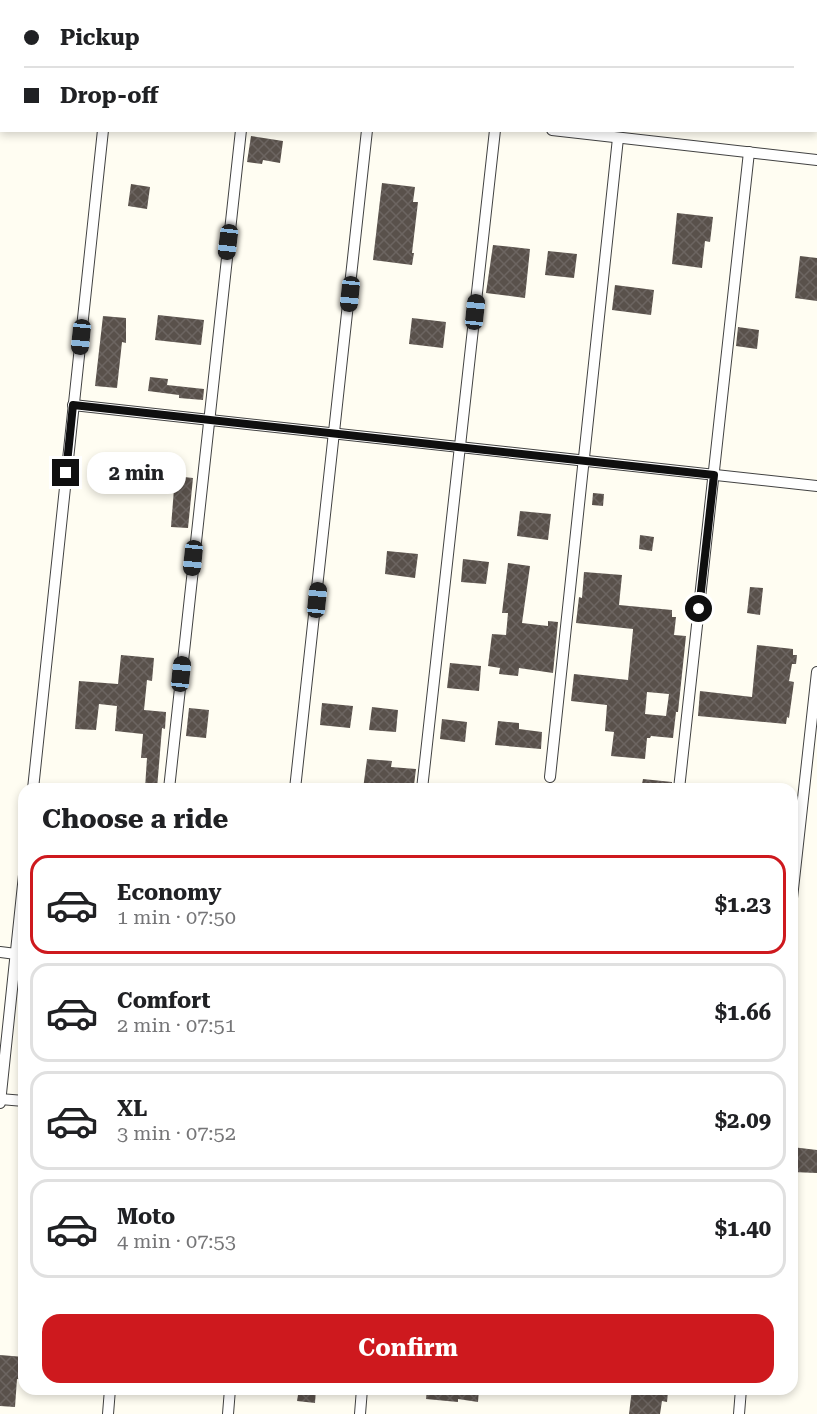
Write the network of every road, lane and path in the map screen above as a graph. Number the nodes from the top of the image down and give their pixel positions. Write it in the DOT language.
graph roads {
  1 [pos="103,132"];
  2 [pos="241,132"];
  3 [pos="367,132"];
  4 [pos="495,132"];
  5 [pos="568,132"];
  6 [pos="618,138"];
  7 [pos="749,153"];
  8 [pos="817,160"];
  9 [pos="73,405"];
  10 [pos="208,420"];
  11 [pos="335,434"];
  12 [pos="461,447"];
  13 [pos="584,461"];
  14 [pos="714,475"];
  15 [pos="817,486"];
  16 [pos="817,672"];
  17 [pos="550,777"];
  18 [pos="34,783"];
  19 [pos="170,783"];
  20 [pos="296,783"];
  21 [pos="423,783"];
  22 [pos="680,783"];
  23 [pos="798,844"];
  24 [pos="18,934"];
  25 [pos="0,952"];
  26 [pos="16,954"];
  27 [pos="0,1101"];
  28 [pos="18,1101"];
  29 [pos="110,1395"];
  30 [pos="230,1395"];
  31 [pos="362,1395"];
  32 [pos="741,1395"];
  33 [pos="108,1414"];
  34 [pos="228,1414"];
  35 [pos="360,1414"];
  36 [pos="739,1414"];
  1 -- 9 [label="street"];
  2 -- 10 [label="street"];
  3 -- 11 [label="street"];
  4 -- 12 [label="street"];
  5 -- 6 [label="street"];
  6 -- 7 [label="street"];
  6 -- 13 [label="street"];
  7 -- 8 [label="street"];
  7 -- 14 [label="street"];
  9 -- 10 [label="street"];
  9 -- 18 [label="street"];
  10 -- 11 [label="street"];
  10 -- 19 [label="street"];
  11 -- 12 [label="street"];
  11 -- 20 [label="street"];
  12 -- 13 [label="street"];
  12 -- 21 [label="street"];
  13 -- 14 [label="street"];
  13 -- 17 [label="street"];
  14 -- 15 [label="street"];
  14 -- 22 [label="street"];
  16 -- 23 [label="street"];
  24 -- 26 [label="street"];
  25 -- 26 [label="street"];
  26 -- 27 [label="street"];
  27 -- 28 [label="street"];
  29 -- 33 [label="street"];
  30 -- 34 [label="street"];
  31 -- 35 [label="street"];
  32 -- 36 [label="street"];
}
